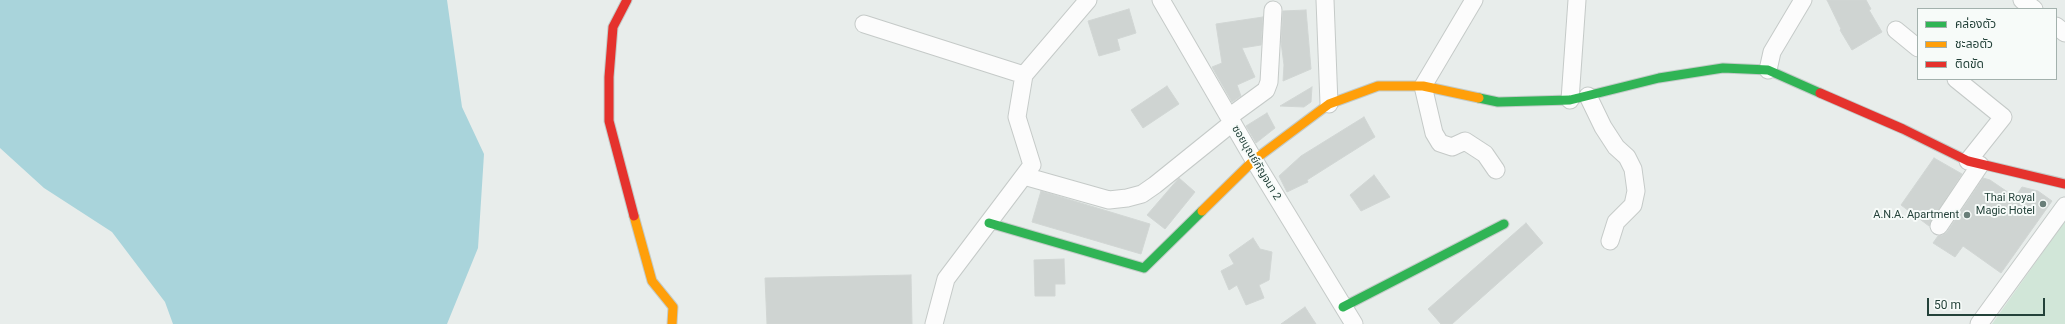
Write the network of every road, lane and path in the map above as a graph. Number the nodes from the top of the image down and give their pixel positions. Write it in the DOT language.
graph roads {
  1 [pos="627,0"];
  2 [pos="1088,0"];
  3 [pos="1161,0"];
  4 [pos="1325,0"];
  5 [pos="1474,0"];
  6 [pos="1577,0"];
  7 [pos="1803,0"];
  8 [pos="2022,0"];
  9 [pos="2033,8"];
  10 [pos="1273,10"];
  11 [pos="864,24"];
  12 [pos="2057,27"];
  13 [pos="1896,30"];
  14 [pos="2065,33"];
  15 [pos="1917,47"];
  16 [pos="1768,70"];
  17 [pos="1024,75"];
  18 [pos="1957,80"];
  19 [pos="1423,86"];
  20 [pos="1588,96"];
  21 [pos="1570,100"];
  22 [pos="1329,104"];
  23 [pos="1230,120"];
  24 [pos="1254,160"];
  25 [pos="1974,163"];
  26 [pos="1496,170"];
  27 [pos="1024,176"];
  28 [pos="2065,184"];
  29 [pos="2065,206"];
  30 [pos="989,223"];
  31 [pos="1504,224"];
  32 [pos="1939,226"];
  33 [pos="1610,241"];
  34 [pos="1343,307"];
  35 [pos="672,324"];
  36 [pos="934,324"];
  37 [pos="1354,324"];
  38 [pos="1979,324"];
  1 -- 35 [label="street"];
  2 -- 17 [label="street"];
  3 -- 23 [label="street, ซอยบุณย์กัญจนา 2"];
  4 -- 22 [label="street"];
  5 -- 19 [label="street"];
  6 -- 21 [label="street"];
  7 -- 16 [label="street"];
  8 -- 9 [label="street"];
  10 -- 23 [label="street"];
  11 -- 17 [label="street"];
  12 -- 14 [label="street"];
  13 -- 15 [label="street"];
  16 -- 20 [label="street"];
  16 -- 25 [label="street"];
  17 -- 27 [label="street"];
  18 -- 25 [label="street"];
  19 -- 21 [label="street"];
  19 -- 22 [label="street"];
  19 -- 26 [label="street"];
  20 -- 21 [label="street"];
  20 -- 33 [label="street"];
  22 -- 24 [label="street"];
  23 -- 24 [label="street, ซอยบุณย์กัญจนา 2"];
  23 -- 27 [label="street"];
  24 -- 30 [label="street"];
  24 -- 34 [label="street, ซอยบุณย์กัญจนา 2"];
  25 -- 28 [label="street"];
  25 -- 32 [label="street"];
  27 -- 30 [label="street"];
  29 -- 38 [label="street"];
  30 -- 36 [label="street"];
  31 -- 34 [label="street"];
  34 -- 37 [label="street, ซอยบุณย์กัญจนา 2"];
}
